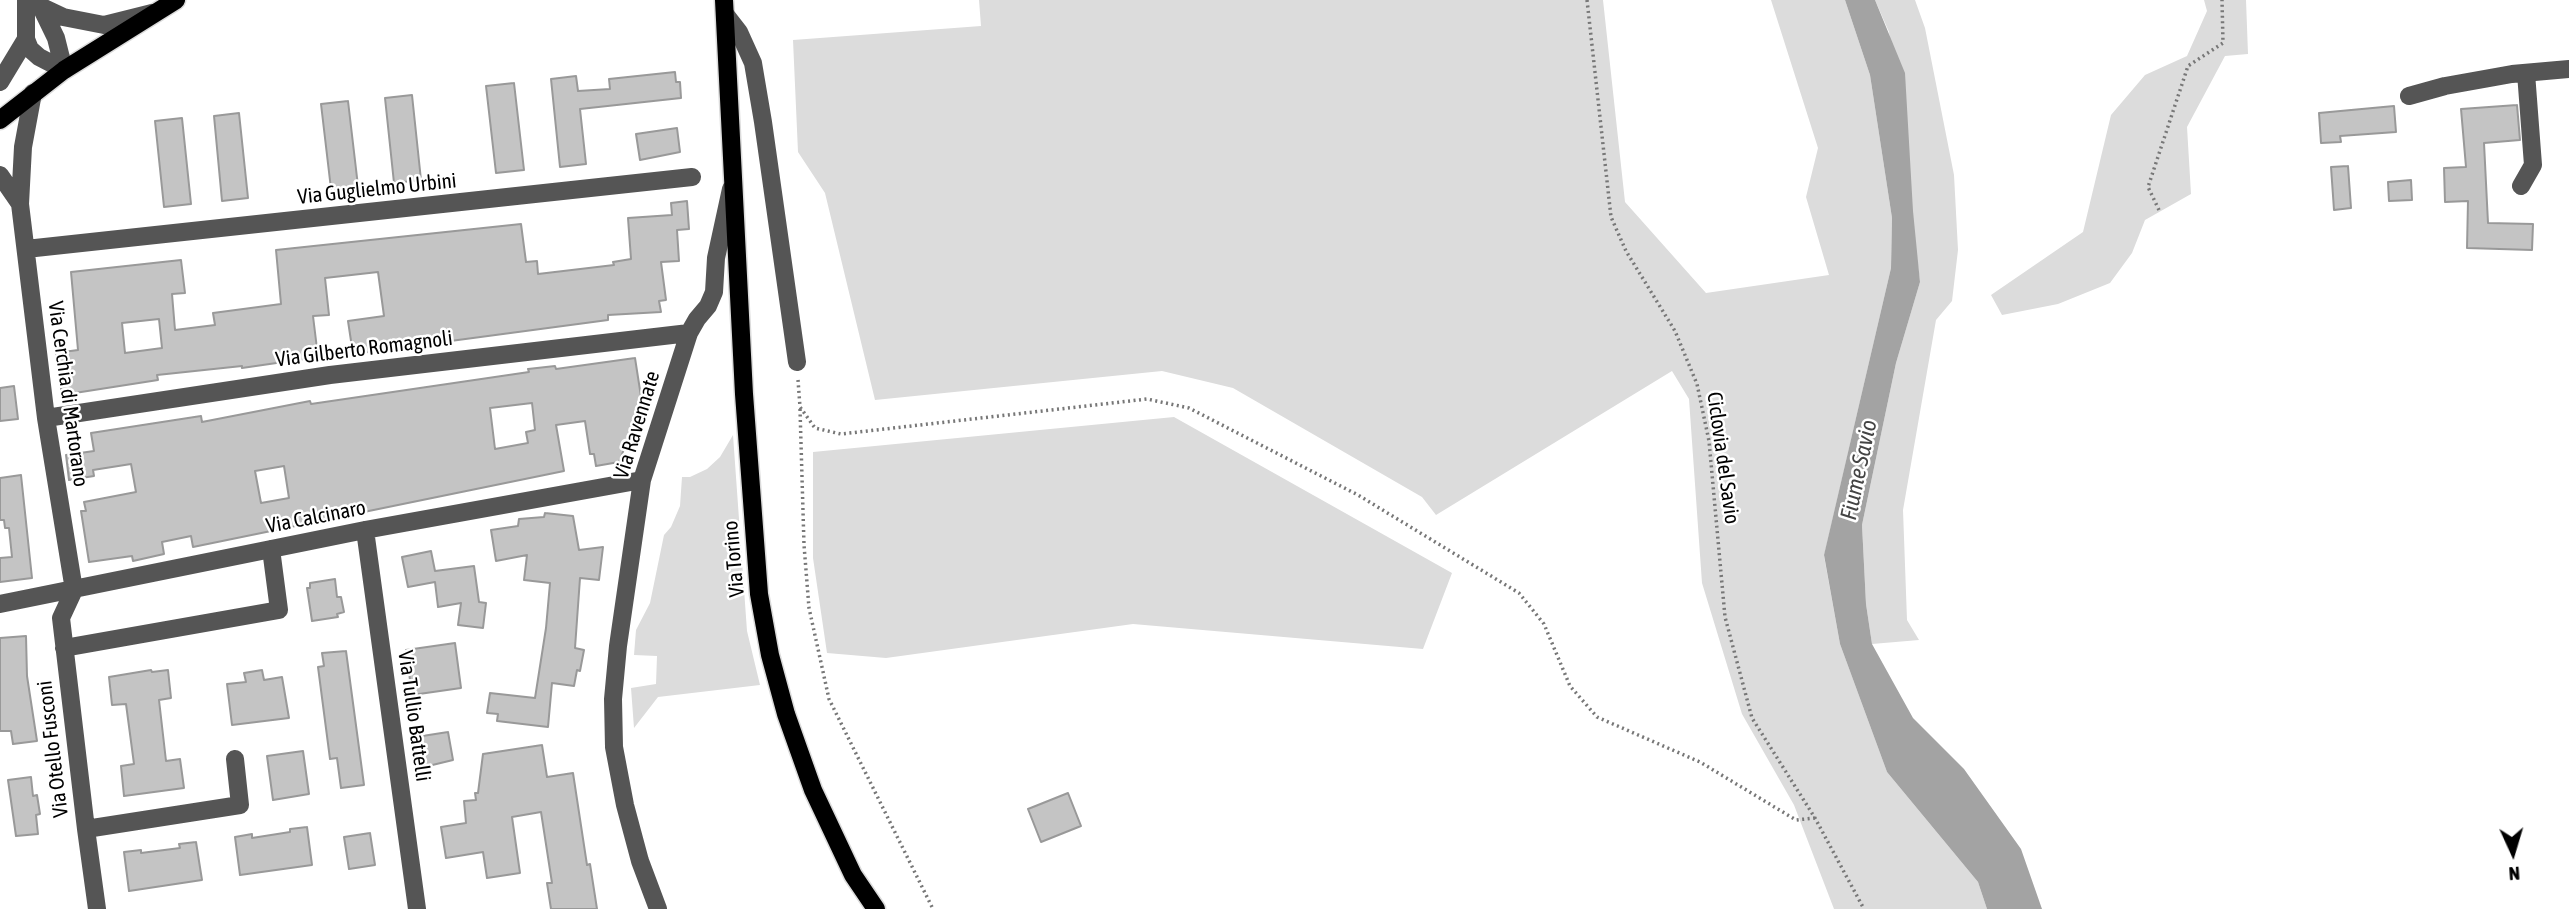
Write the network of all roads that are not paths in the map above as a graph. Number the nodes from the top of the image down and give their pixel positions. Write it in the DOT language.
graph roads {
  1 [pos="176,0"];
  2 [pos="35,2"];
  3 [pos="724,7"];
  4 [pos="155,12"];
  5 [pos="26,39"];
  6 [pos="2569,69"];
  7 [pos="64,70"];
  8 [pos="2526,73"];
  9 [pos="0,82"];
  10 [pos="33,93"];
  11 [pos="2409,96"];
  12 [pos="0,120"];
  13 [pos="0,174"];
  14 [pos="692,177"];
  15 [pos="733,182"];
  16 [pos="2521,186"];
  17 [pos="20,204"];
  18 [pos="26,249"];
  19 [pos="689,333"];
  20 [pos="797,362"];
  21 [pos="46,418"];
  22 [pos="642,480"];
  23 [pos="365,530"];
  24 [pos="271,549"];
  25 [pos="74,590"];
  26 [pos="0,604"];
  27 [pos="64,648"];
  28 [pos="235,759"];
  29 [pos="86,829"];
  30 [pos="97,909"];
  31 [pos="417,909"];
  32 [pos="658,909"];
  33 [pos="876,909"];
  1 -- 4 [label="main road"];
  2 -- 4 [label="street"];
  2 -- 5 [label="street"];
  2 -- 7 [label="street"];
  3 -- 15 [label="main road, Via Ravennate"];
  3 -- 20 [label="street"];
  4 -- 7 [label="main road"];
  5 -- 7 [label="street"];
  5 -- 9 [label="street"];
  6 -- 8 [label="street"];
  7 -- 10 [label="main road"];
  8 -- 11 [label="street"];
  8 -- 16 [label="street"];
  10 -- 12 [label="main road"];
  10 -- 17 [label="street, Via Cerchia di Martorano"];
  13 -- 17 [label="street, Via Cerchia di Martorano"];
  14 -- 18 [label="street, Via Guglielmo Urbini"];
  15 -- 19 [label="street, Via Ravennate"];
  15 -- 33 [label="main road, Via Torino"];
  17 -- 18 [label="street, Via Cerchia di Martorano"];
  18 -- 21 [label="street, Via Cerchia di Martorano"];
  19 -- 21 [label="street, Via Gilberto Romagnoli"];
  19 -- 22 [label="street, Via Ravennate"];
  21 -- 25 [label="street, Via Cerchia di Martorano"];
  22 -- 23 [label="street, Via Calcinaro"];
  22 -- 32 [label="street, Via Ravennate"];
  23 -- 24 [label="street, Via Calcinaro"];
  23 -- 31 [label="street, Via Tullio Battelli"];
  24 -- 25 [label="street, Via Calcinaro"];
  24 -- 27 [label="street"];
  25 -- 26 [label="street, Via Calcinaro"];
  25 -- 27 [label="street, Via Otello Fusconi"];
  27 -- 29 [label="street, Via Otello Fusconi"];
  28 -- 29 [label="street, Via Otello Fusconi"];
  29 -- 30 [label="street"];
}
